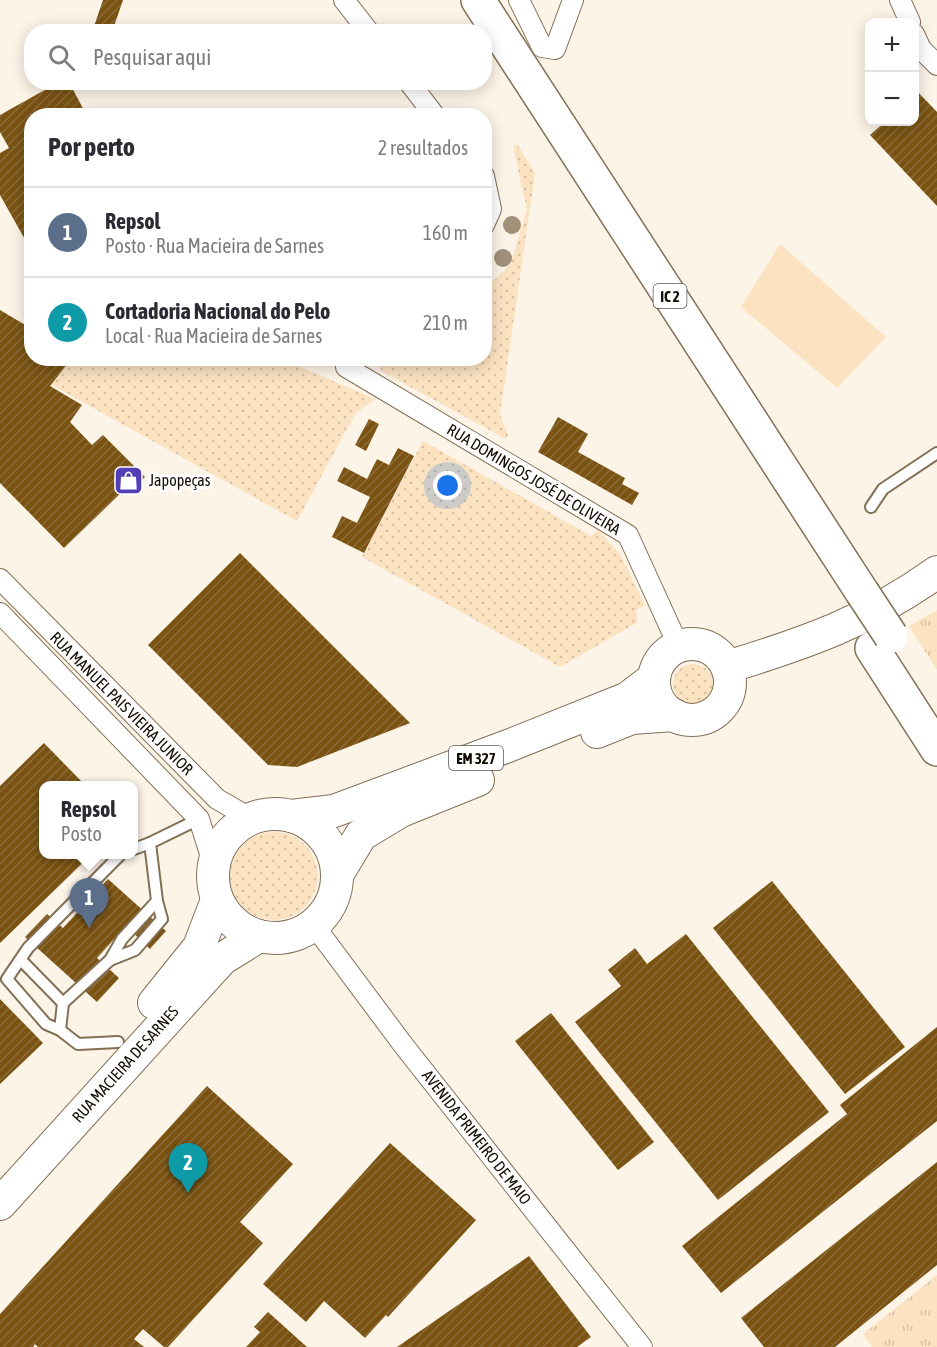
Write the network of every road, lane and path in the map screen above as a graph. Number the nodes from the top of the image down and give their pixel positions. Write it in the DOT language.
graph roads {
  1 [pos="344,0"];
  2 [pos="460,0"];
  3 [pos="478,0"];
  4 [pos="519,0"];
  5 [pos="573,0"];
  6 [pos="900,0"];
  7 [pos="908,18"];
  8 [pos="363,24"];
  9 [pos="475,24"];
  10 [pos="919,44"];
  11 [pos="492,51"];
  12 [pos="937,65"];
  13 [pos="415,90"];
  14 [pos="429,108"];
  15 [pos="347,366"];
  16 [pos="937,453"];
  17 [pos="871,507"];
  18 [pos="937,572"];
  19 [pos="0,579"];
  20 [pos="854,598"];
  21 [pos="0,613"];
  22 [pos="881,642"];
  23 [pos="679,646"];
  24 [pos="727,667"];
  25 [pos="654,678"];
  26 [pos="937,708"];
  27 [pos="674,716"];
  28 [pos="937,749"];
  29 [pos="291,816"];
  30 [pos="250,818"];
  31 [pos="199,819"];
  32 [pos="150,843"];
  33 [pos="138,848"];
  34 [pos="117,859"];
  35 [pos="213,863"];
  36 [pos="337,874"];
  37 [pos="217,900"];
  38 [pos="157,901"];
  39 [pos="313,924"];
  40 [pos="259,936"];
  41 [pos="21,960"];
  42 [pos="110,960"];
  43 [pos="63,1003"];
  44 [pos="60,1030"];
  45 [pos="118,1042"];
  46 [pos="0,1174"];
  47 [pos="0,1204"];
  48 [pos="642,1347"];
  1 -- 8 [label="street"];
  2 -- 9 [label="highway"];
  3 -- 20 [label="highway, IC 2"];
  4 -- 5 [label="street"];
  6 -- 7 [label="street"];
  10 -- 12 [label="street"];
  11 -- 20 [label="highway, IC 2"];
  13 -- 14 [label="street"];
  15 -- 23 [label="street, RUA DOMINGOS JOSÉ DE OLIVEIRA"];
  16 -- 17 [label="lane"];
  18 -- 24 [label="main road"];
  19 -- 30 [label="street, RUA MANUEL PAIS VIEIRA JUNIOR"];
  20 -- 22 [label="highway, IC 2"];
  21 -- 31 [label="street, RUA MANUEL PAIS VIEIRA JUNIOR"];
  22 -- 26 [label="highway, IC 2"];
  22 -- 28 [label="highway, IC 2"];
  23 -- 24 [label="main road"];
  23 -- 25 [label="main road, EM 327"];
  24 -- 27 [label="main road, EM 327"];
  25 -- 27 [label="main road"];
  25 -- 29 [label="main road, EM 327"];
  27 -- 36 [label="main road, EM 327"];
  29 -- 30 [label="main road, EM 327"];
  29 -- 36 [label="main road, EM 327"];
  30 -- 35 [label="main road"];
  31 -- 32 [label="lane"];
  31 -- 35 [label="street, RUA MANUEL PAIS VIEIRA JUNIOR"];
  32 -- 33 [label="lane"];
  32 -- 38 [label="lane"];
  34 -- 41 [label="lane"];
  35 -- 37 [label="main road"];
  36 -- 39 [label="main road, EM 327"];
  37 -- 40 [label="main road"];
  37 -- 45 [label="main road, RUA MACIEIRA DE SARNES"];
  38 -- 42 [label="lane"];
  38 -- 42 [label="lane"];
  39 -- 40 [label="main road, EM 327"];
  39 -- 48 [label="street, AVENIDA PRIMEIRO DE MAIO"];
  40 -- 47 [label="main road, RUA MACIEIRA DE SARNES"];
  41 -- 43 [label="lane"];
  41 -- 44 [label="lane"];
  42 -- 43 [label="lane"];
  43 -- 44 [label="lane"];
  44 -- 45 [label="lane"];
  45 -- 46 [label="main road, RUA MACIEIRA DE SARNES"];
}
